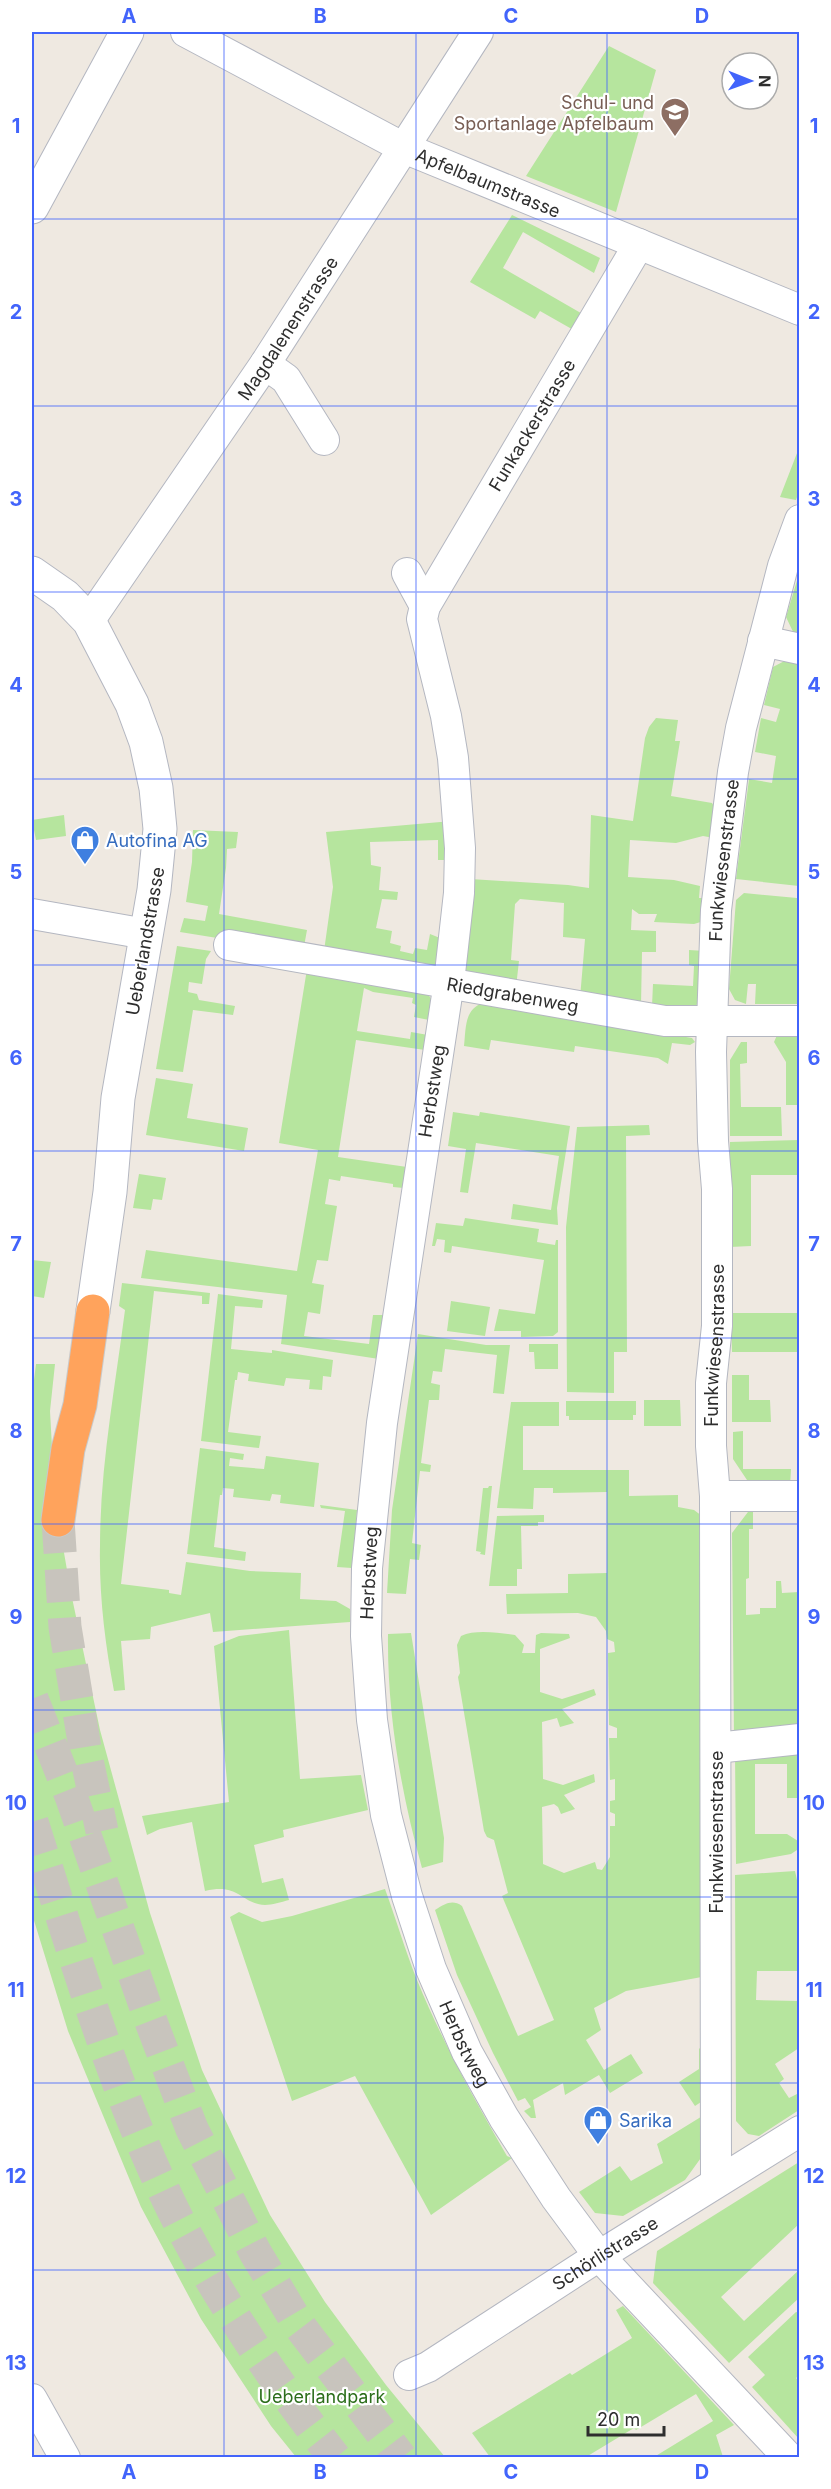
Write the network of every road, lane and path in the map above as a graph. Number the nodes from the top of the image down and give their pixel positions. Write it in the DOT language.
graph roads {
  1 [pos="127,32"];
  2 [pos="186,32"];
  3 [pos="478,32"];
  4 [pos="404,148"];
  5 [pos="32,207"];
  6 [pos="639,244"];
  7 [pos="800,310"];
  8 [pos="265,364"];
  9 [pos="324,440"];
  10 [pos="800,520"];
  11 [pos="32,573"];
  12 [pos="407,573"];
  13 [pos="425,606"];
  14 [pos="89,621"];
  15 [pos="763,641"];
  16 [pos="800,650"];
  17 [pos="32,914"];
  18 [pos="146,934"];
  19 [pos="229,945"];
  20 [pos="449,982"];
  21 [pos="711,1021"];
  22 [pos="800,1021"];
  23 [pos="93,1311"];
  24 [pos="715,1496"];
  25 [pos="800,1496"];
  26 [pos="58,1520"];
  27 [pos="800,1739"];
  28 [pos="716,1748"];
  29 [pos="800,2131"];
  30 [pos="716,2182"];
  31 [pos="599,2256"];
  32 [pos="409,2375"];
  33 [pos="32,2399"];
  34 [pos="65,2457"];
  35 [pos="789,2457"];
  1 -- 5 [label="street"];
  2 -- 4 [label="street, Apfelbaumstrasse"];
  3 -- 4 [label="street, Magdalenenstrasse"];
  4 -- 6 [label="street, Apfelbaumstrasse"];
  4 -- 8 [label="street, Magdalenenstrasse"];
  6 -- 7 [label="street, Apfelbaumstrasse"];
  6 -- 13 [label="street, Funkackerstrasse"];
  8 -- 9 [label="street"];
  8 -- 14 [label="street, Magdalenenstrasse"];
  10 -- 15 [label="street, Funkwiesenstrasse"];
  11 -- 14 [label="street, Ueberlandstrasse"];
  12 -- 13 [label="street"];
  13 -- 20 [label="street, Herbstweg"];
  14 -- 18 [label="street, Ueberlandstrasse"];
  15 -- 16 [label="street"];
  15 -- 21 [label="street, Funkwiesenstrasse"];
  17 -- 18 [label="street"];
  18 -- 23 [label="street, Ueberlandstrasse"];
  19 -- 20 [label="street, Riedgrabenweg"];
  20 -- 21 [label="street, Riedgrabenweg"];
  20 -- 31 [label="street, Herbstweg"];
  21 -- 22 [label="street, Riedgrabenweg"];
  21 -- 24 [label="street, Funkwiesenstrasse"];
  23 -- 26 [label="highway"];
  24 -- 25 [label="street"];
  24 -- 28 [label="street, Funkwiesenstrasse"];
  27 -- 28 [label="street"];
  28 -- 30 [label="street, Funkwiesenstrasse"];
  29 -- 30 [label="street, Schörlistrasse"];
  30 -- 31 [label="street, Schörlistrasse"];
  31 -- 32 [label="street, Schörlistrasse"];
  31 -- 35 [label="street, Herbstweg"];
  33 -- 34 [label="street"];
}
